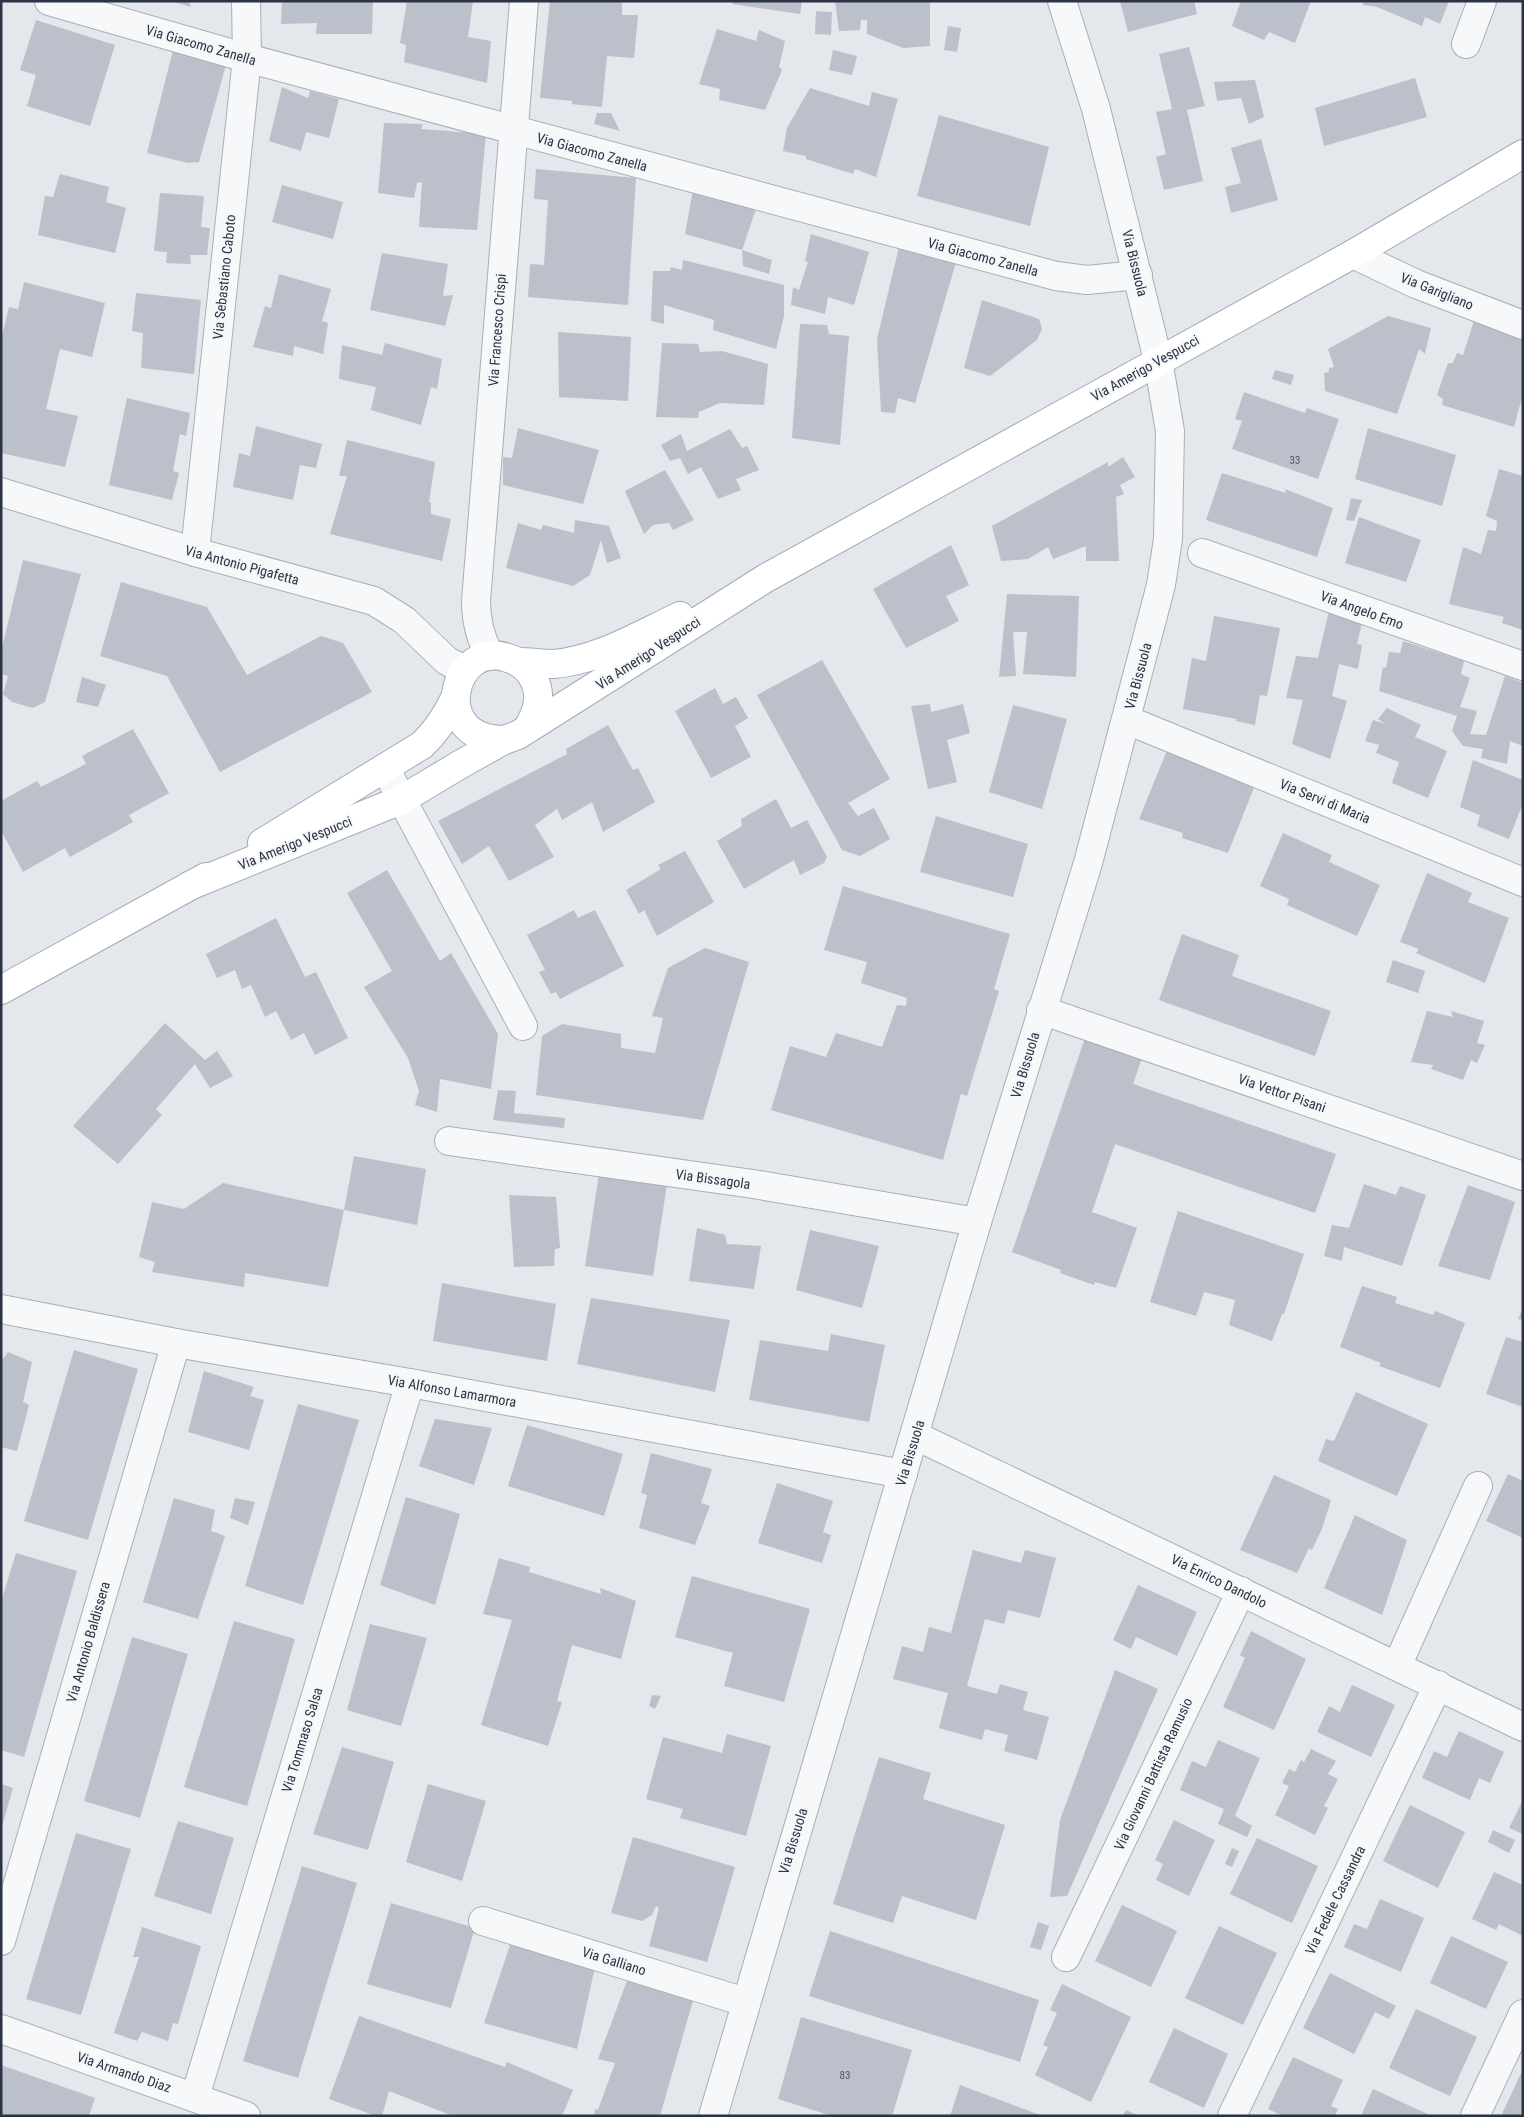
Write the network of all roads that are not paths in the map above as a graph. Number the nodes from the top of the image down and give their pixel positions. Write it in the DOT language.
graph roads {
  1 [pos="49,1"];
  2 [pos="246,1"];
  3 [pos="524,1"];
  4 [pos="1062,1"];
  5 [pos="1482,1"];
  6 [pos="1466,44"];
  7 [pos="247,58"];
  8 [pos="512,130"];
  9 [pos="1523,154"];
  10 [pos="1353,254"];
  11 [pos="1138,275"];
  12 [pos="1523,325"];
  13 [pos="1158,360"];
  14 [pos="1,492"];
  15 [pos="195,552"];
  16 [pos="1202,553"];
  17 [pos="766,578"];
  18 [pos="490,656"];
  19 [pos="518,662"];
  20 [pos="1523,666"];
  21 [pos="465,670"];
  22 [pos="455,698"];
  23 [pos="1127,720"];
  24 [pos="529,726"];
  25 [pos="504,740"];
  26 [pos="385,768"];
  27 [pos="401,800"];
  28 [pos="1523,882"];
  29 [pos="190,886"];
  30 [pos="1,990"];
  31 [pos="1042,1010"];
  32 [pos="523,1026"];
  33 [pos="449,1141"];
  34 [pos="1523,1176"];
  35 [pos="977,1222"];
  36 [pos="1,1309"];
  37 [pos="176,1344"];
  38 [pos="410,1383"];
  39 [pos="916,1436"];
  40 [pos="903,1474"];
  41 [pos="1478,1486"];
  42 [pos="1241,1591"];
  43 [pos="1397,1666"];
  44 [pos="1438,1685"];
  45 [pos="1523,1727"];
  46 [pos="483,1921"];
  47 [pos="1,1942"];
  48 [pos="1066,1957"];
  49 [pos="745,2002"];
  50 [pos="1523,2014"];
  51 [pos="1,2029"];
  52 [pos="195,2097"];
  53 [pos="246,2116"];
  54 [pos="713,2116"];
  55 [pos="1232,2116"];
  56 [pos="1475,2116"];
  1 -- 7 [label="street, Via Giacomo Zanella"];
  2 -- 7 [label="street, Via Sebastiano Caboto"];
  3 -- 8 [label="street, Via Francesco Crispi"];
  4 -- 11 [label="street, Via Bissuola"];
  5 -- 6 [label="street"];
  7 -- 8 [label="street, Via Giacomo Zanella"];
  7 -- 15 [label="street, Via Sebastiano Caboto"];
  8 -- 11 [label="street, Via Giacomo Zanella"];
  8 -- 18 [label="street, Via Francesco Crispi"];
  9 -- 10 [label="main road, Via Amerigo Vespucci"];
  10 -- 12 [label="street, Via Garigliano"];
  10 -- 13 [label="main road, Via Amerigo Vespucci"];
  11 -- 13 [label="street, Via Bissuola"];
  13 -- 17 [label="main road, Via Amerigo Vespucci"];
  13 -- 23 [label="street, Via Bissuola"];
  14 -- 15 [label="street, Via Antonio Pigafetta"];
  15 -- 21 [label="street, Via Antonio Pigafetta"];
  16 -- 20 [label="street, Via Angelo Emo"];
  17 -- 19 [label="main road, Via Amerigo Vespucci"];
  17 -- 24 [label="main road, Via Amerigo Vespucci"];
  18 -- 19 [label="main road, Via Amerigo Vespucci"];
  18 -- 21 [label="main road"];
  19 -- 24 [label="main road"];
  21 -- 22 [label="main road, Via Amerigo Vespucci"];
  22 -- 25 [label="main road"];
  22 -- 26 [label="main road, Via Amerigo Vespucci"];
  23 -- 28 [label="street, Via Servi di Maria"];
  23 -- 31 [label="street, Via Bissuola"];
  24 -- 25 [label="main road, Via Amerigo Vespucci"];
  25 -- 27 [label="main road, Via Amerigo Vespucci"];
  26 -- 27 [label="street"];
  26 -- 29 [label="main road, Via Amerigo Vespucci"];
  27 -- 29 [label="main road, Via Amerigo Vespucci"];
  27 -- 32 [label="street"];
  29 -- 30 [label="main road, Via Amerigo Vespucci"];
  31 -- 34 [label="street, Via Vettor Pisani"];
  31 -- 35 [label="street, Via Bissuola"];
  33 -- 35 [label="street, Via Bissagola"];
  35 -- 39 [label="street, Via Bissuola"];
  36 -- 37 [label="street, Via Alfonso Lamarmora"];
  37 -- 38 [label="street, Via Alfonso Lamarmora"];
  37 -- 47 [label="street, Via Antonio Baldissera"];
  38 -- 40 [label="street, Via Alfonso Lamarmora"];
  38 -- 52 [label="street, Via Tommaso Salsa"];
  39 -- 40 [label="street, Via Bissuola"];
  39 -- 42 [label="street, Via Enrico Dandolo"];
  40 -- 49 [label="street, Via Bissuola"];
  41 -- 43 [label="street"];
  42 -- 43 [label="street, Via Enrico Dandolo"];
  42 -- 48 [label="street, Via Giovanni Battista Ramusio"];
  43 -- 44 [label="street, Via Enrico Dandolo"];
  44 -- 45 [label="street, Via Enrico Dandolo"];
  44 -- 55 [label="street, Via Fedele Cassandra"];
  46 -- 49 [label="street, Via Galliano"];
  49 -- 54 [label="street, Via Bissuola"];
  50 -- 56 [label="street"];
  51 -- 52 [label="street, Via Armando Diaz"];
  52 -- 53 [label="street, Via Armando Diaz"];
}
